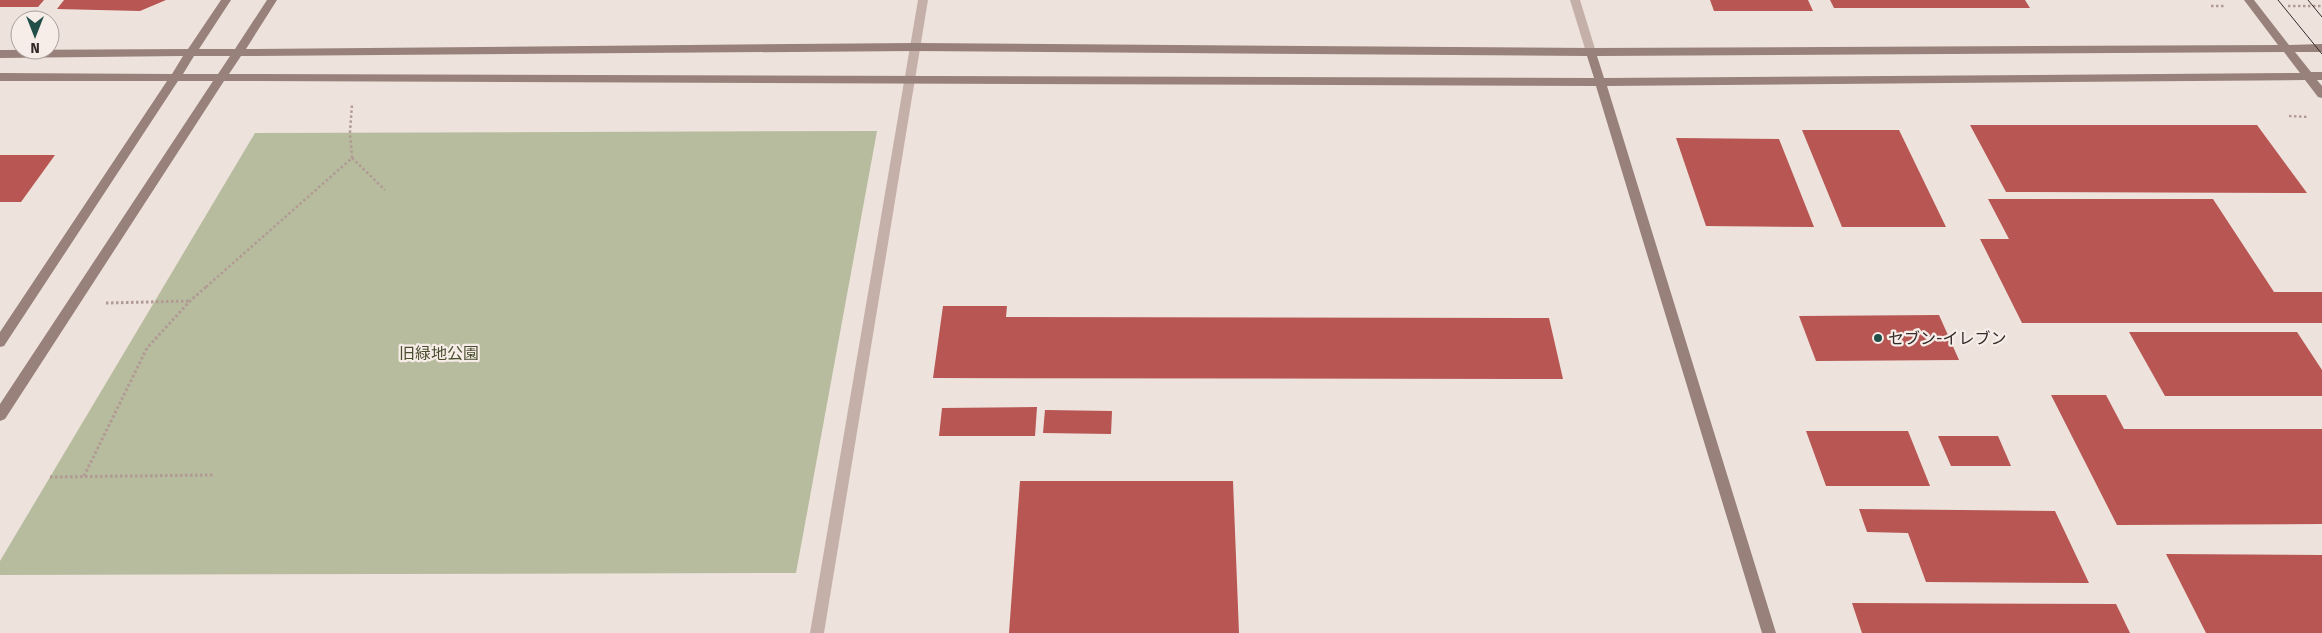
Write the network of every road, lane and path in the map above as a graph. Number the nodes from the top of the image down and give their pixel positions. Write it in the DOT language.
graph roads {
  1 [pos="226,0"];
  2 [pos="272,0"];
  3 [pos="923,0"];
  4 [pos="1574,0"];
  5 [pos="2248,0"];
  6 [pos="915,47"];
  7 [pos="2287,48"];
  8 [pos="2322,48"];
  9 [pos="238,52"];
  10 [pos="1591,52"];
  11 [pos="190,53"];
  12 [pos="0,54"];
  13 [pos="2308,76"];
  14 [pos="2322,76"];
  15 [pos="0,77"];
  16 [pos="176,77"];
  17 [pos="223,77"];
  18 [pos="908,79"];
  19 [pos="1600,82"];
  20 [pos="2322,94"];
  21 [pos="352,103"];
  22 [pos="2289,116"];
  23 [pos="2314,117"];
  24 [pos="352,158"];
  25 [pos="385,190"];
  26 [pos="190,301"];
  27 [pos="105,303"];
  28 [pos="0,342"];
  29 [pos="0,415"];
  30 [pos="213,475"];
  31 [pos="50,476"];
  32 [pos="84,476"];
  33 [pos="817,633"];
  34 [pos="1769,633"];
  1 -- 11 [label="street"];
  2 -- 9 [label="street"];
  3 -- 6 [label="street"];
  4 -- 10 [label="street"];
  5 -- 7 [label="street"];
  6 -- 9 [label="street"];
  6 -- 10 [label="street"];
  6 -- 18 [label="street"];
  7 -- 8 [label="street"];
  7 -- 10 [label="street"];
  7 -- 13 [label="street"];
  9 -- 11 [label="street"];
  9 -- 17 [label="street"];
  10 -- 19 [label="street"];
  11 -- 12 [label="street"];
  11 -- 16 [label="street"];
  13 -- 14 [label="street"];
  13 -- 19 [label="street"];
  13 -- 20 [label="street"];
  15 -- 16 [label="street"];
  16 -- 17 [label="street"];
  16 -- 28 [label="street"];
  17 -- 18 [label="street"];
  17 -- 29 [label="street"];
  18 -- 19 [label="street"];
  18 -- 33 [label="street"];
  19 -- 34 [label="street"];
  21 -- 24 [label="path"];
  22 -- 23 [label="path"];
  24 -- 25 [label="path"];
  24 -- 26 [label="path"];
  26 -- 27 [label="path"];
  26 -- 32 [label="path"];
  30 -- 32 [label="path"];
  31 -- 32 [label="path"];
}
